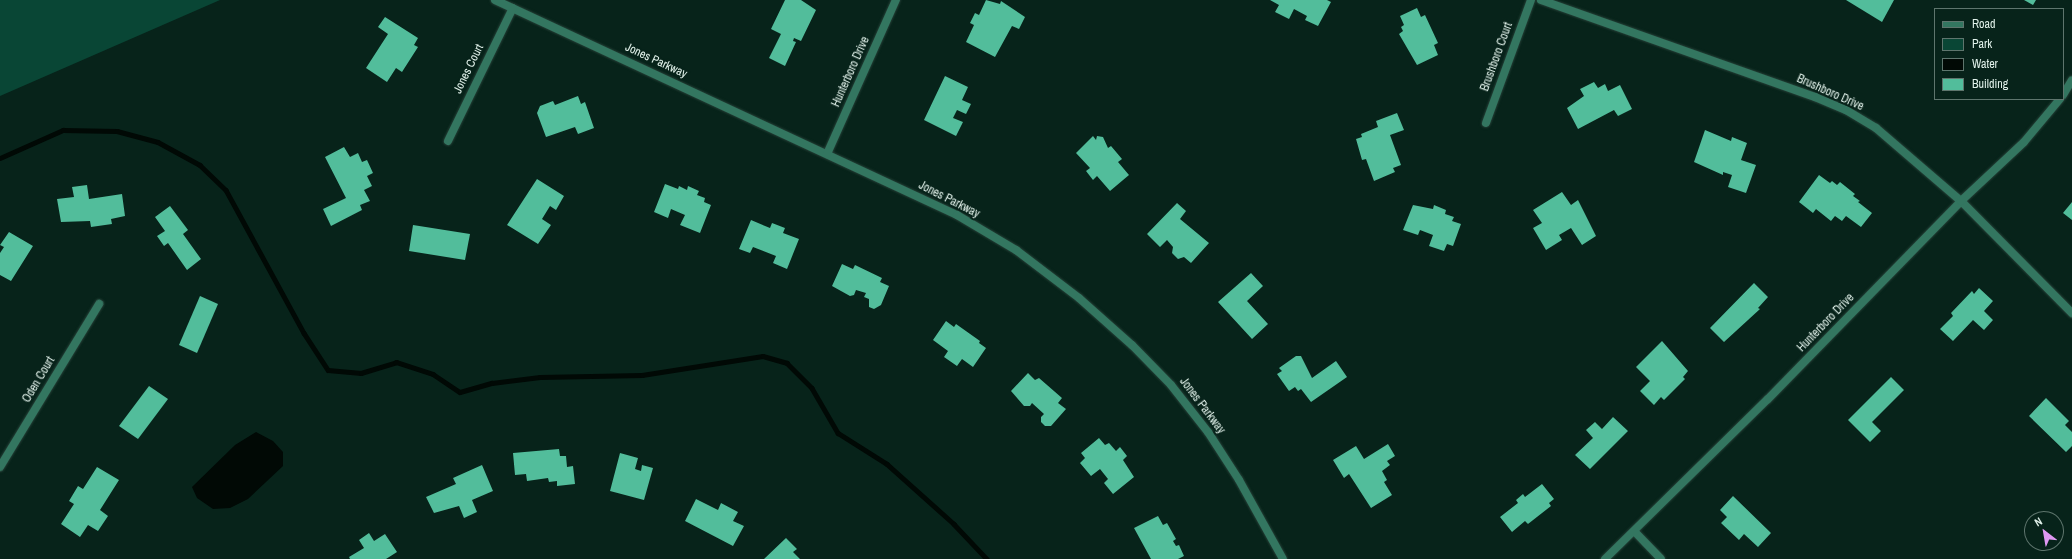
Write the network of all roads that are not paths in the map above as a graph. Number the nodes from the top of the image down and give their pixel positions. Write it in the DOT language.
graph roads {
  1 [pos="495,0"];
  2 [pos="896,0"];
  3 [pos="1531,0"];
  4 [pos="1541,0"];
  5 [pos="512,8"];
  6 [pos="2072,80"];
  7 [pos="2064,93"];
  8 [pos="2059,100"];
  9 [pos="1486,122"];
  10 [pos="448,141"];
  11 [pos="827,154"];
  12 [pos="1961,201"];
  13 [pos="99,304"];
  14 [pos="2072,313"];
  15 [pos="0,467"];
  16 [pos="1635,532"];
  17 [pos="1283,559"];
  18 [pos="1605,559"];
  19 [pos="1661,559"];
  1 -- 5 [label="street, Jones Parkway"];
  2 -- 11 [label="street, Hunterboro Drive"];
  3 -- 9 [label="street, Brushboro Court"];
  4 -- 12 [label="street, Brushboro Drive"];
  5 -- 10 [label="street, Jones Court"];
  5 -- 11 [label="street, Jones Parkway"];
  6 -- 7 [label="street"];
  8 -- 12 [label="street, Hunterboro Drive"];
  11 -- 17 [label="street, Jones Parkway"];
  12 -- 14 [label="street, Brushboro Drive"];
  12 -- 16 [label="street, Hunterboro Drive"];
  13 -- 15 [label="street, Oden Court"];
  16 -- 18 [label="street, Hunterboro Drive"];
  16 -- 19 [label="street"];
}
